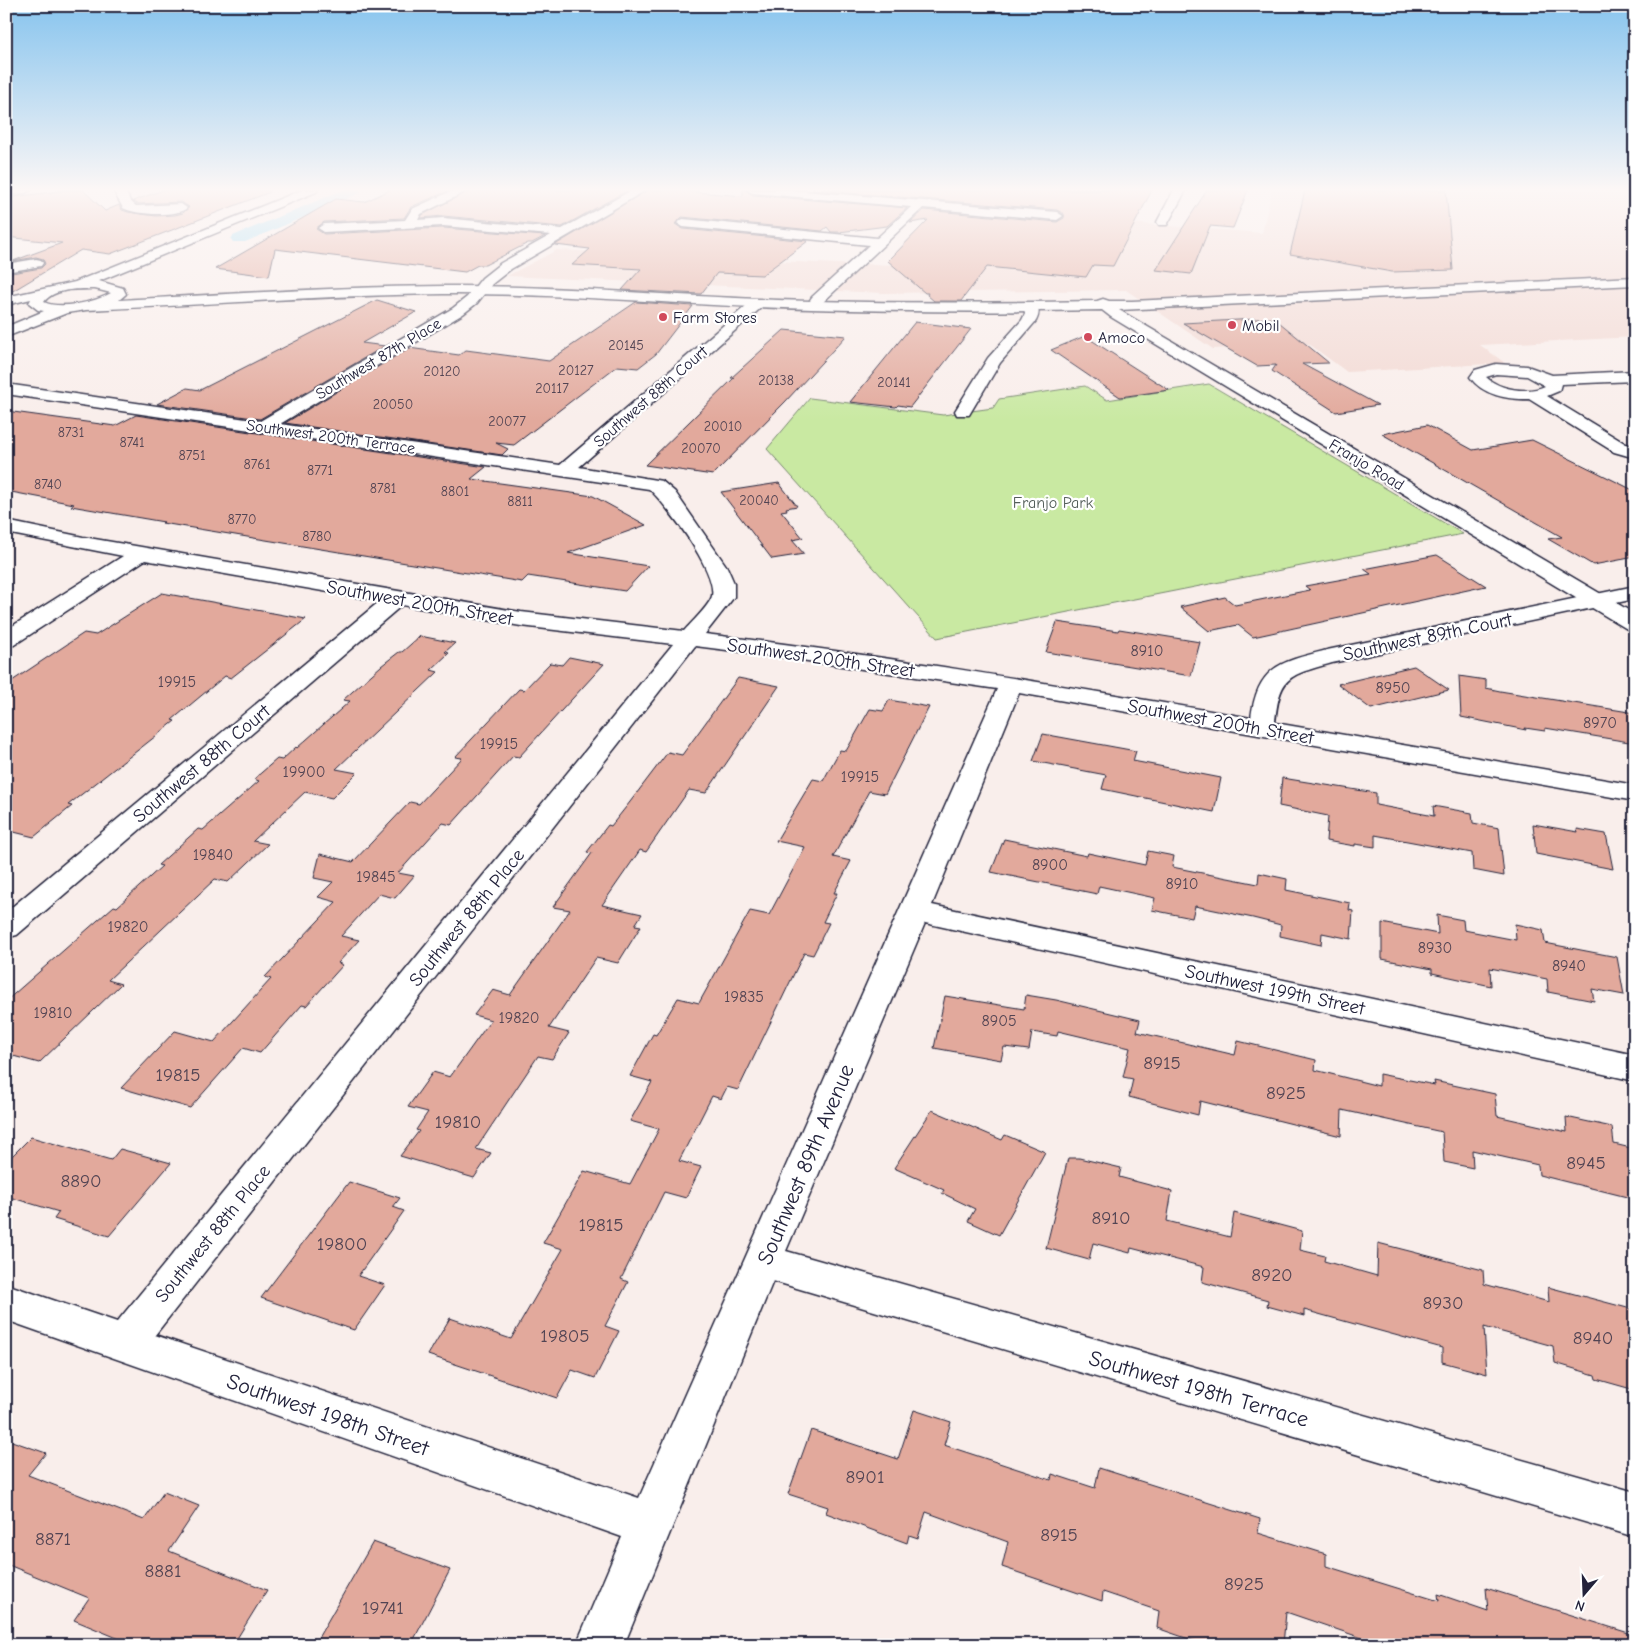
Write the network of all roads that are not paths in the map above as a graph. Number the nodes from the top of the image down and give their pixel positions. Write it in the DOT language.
graph roads {
  1 [pos="119,267"];
  2 [pos="136,267"];
  3 [pos="505,267"];
  4 [pos="852,267"];
  5 [pos="1632,278"];
  6 [pos="76,286"];
  7 [pos="481,288"];
  8 [pos="51,290"];
  9 [pos="117,292"];
  10 [pos="214,294"];
  11 [pos="643,294"];
  12 [pos="817,300"];
  13 [pos="6,301"];
  14 [pos="188,301"];
  15 [pos="1103,303"];
  16 [pos="758,304"];
  17 [pos="854,304"];
  18 [pos="38,306"];
  19 [pos="86,306"];
  20 [pos="6,307"];
  21 [pos="1031,307"];
  22 [pos="67,308"];
  23 [pos="6,327"];
  24 [pos="6,334"];
  25 [pos="1635,376"];
  26 [pos="1550,380"];
  27 [pos="6,389"];
  28 [pos="1532,394"];
  29 [pos="963,410"];
  30 [pos="264,426"];
  31 [pos="1635,454"];
  32 [pos="566,469"];
  33 [pos="655,486"];
  34 [pos="6,527"];
  35 [pos="142,553"];
  36 [pos="1635,592"];
  37 [pos="397,598"];
  38 [pos="1596,600"];
  39 [pos="1635,624"];
  40 [pos="691,639"];
  41 [pos="6,640"];
  42 [pos="1011,684"];
  43 [pos="1262,729"];
  44 [pos="1635,793"];
  45 [pos="915,911"];
  46 [pos="6,928"];
  47 [pos="1635,1068"];
  48 [pos="762,1261"];
  49 [pos="6,1302"];
  50 [pos="125,1342"];
  51 [pos="1635,1515"];
  52 [pos="651,1525"];
  53 [pos="600,1645"];
  1 -- 6 [label="street"];
  2 -- 9 [label="street"];
  3 -- 7 [label="street, Southwest 87th Place"];
  4 -- 12 [label="street"];
  5 -- 15 [label="street"];
  6 -- 8 [label="street"];
  6 -- 9 [label="street"];
  7 -- 10 [label="street"];
  7 -- 11 [label="street"];
  7 -- 14 [label="street"];
  7 -- 30 [label="street, Southwest 87th Place"];
  8 -- 13 [label="street"];
  8 -- 18 [label="street"];
  9 -- 10 [label="street"];
  9 -- 19 [label="street"];
  10 -- 14 [label="street"];
  11 -- 12 [label="street"];
  11 -- 16 [label="street"];
  12 -- 17 [label="street"];
  14 -- 19 [label="street"];
  15 -- 17 [label="street"];
  15 -- 21 [label="street"];
  15 -- 38 [label="street, Franjo Road"];
  16 -- 17 [label="street"];
  16 -- 32 [label="street, Southwest 88th Court"];
  17 -- 21 [label="street"];
  18 -- 20 [label="street"];
  18 -- 22 [label="street"];
  18 -- 23 [label="street"];
  19 -- 22 [label="street"];
  21 -- 29 [label="street"];
  22 -- 24 [label="street"];
  25 -- 26 [label="street"];
  26 -- 28 [label="street"];
  26 -- 28 [label="street"];
  27 -- 30 [label="street, Southwest 200th Terrace"];
  28 -- 31 [label="street"];
  30 -- 32 [label="street, Southwest 200th Terrace"];
  32 -- 33 [label="street, Southwest 200th Terrace"];
  33 -- 40 [label="street, Southwest 88th Place"];
  34 -- 35 [label="street, Southwest 200th Street"];
  35 -- 37 [label="street, Southwest 200th Street"];
  35 -- 41 [label="street"];
  36 -- 38 [label="street, Southwest 89th Court"];
  37 -- 40 [label="street, Southwest 200th Street"];
  37 -- 46 [label="street, Southwest 88th Court"];
  38 -- 39 [label="street, Franjo Road"];
  38 -- 43 [label="street, Southwest 89th Court"];
  40 -- 42 [label="street, Southwest 200th Street"];
  40 -- 50 [label="street, Southwest 88th Place"];
  42 -- 43 [label="street, Southwest 200th Street"];
  42 -- 45 [label="street, Southwest 89th Avenue"];
  43 -- 44 [label="street, Southwest 200th Street"];
  45 -- 47 [label="street, Southwest 199th Street"];
  45 -- 48 [label="street, Southwest 89th Avenue"];
  48 -- 51 [label="street, Southwest 198th Terrace"];
  48 -- 52 [label="street, Southwest 89th Avenue"];
  49 -- 50 [label="street, Southwest 198th Street"];
  50 -- 52 [label="street, Southwest 198th Street"];
  52 -- 53 [label="street, Southwest 89th Avenue"];
}
